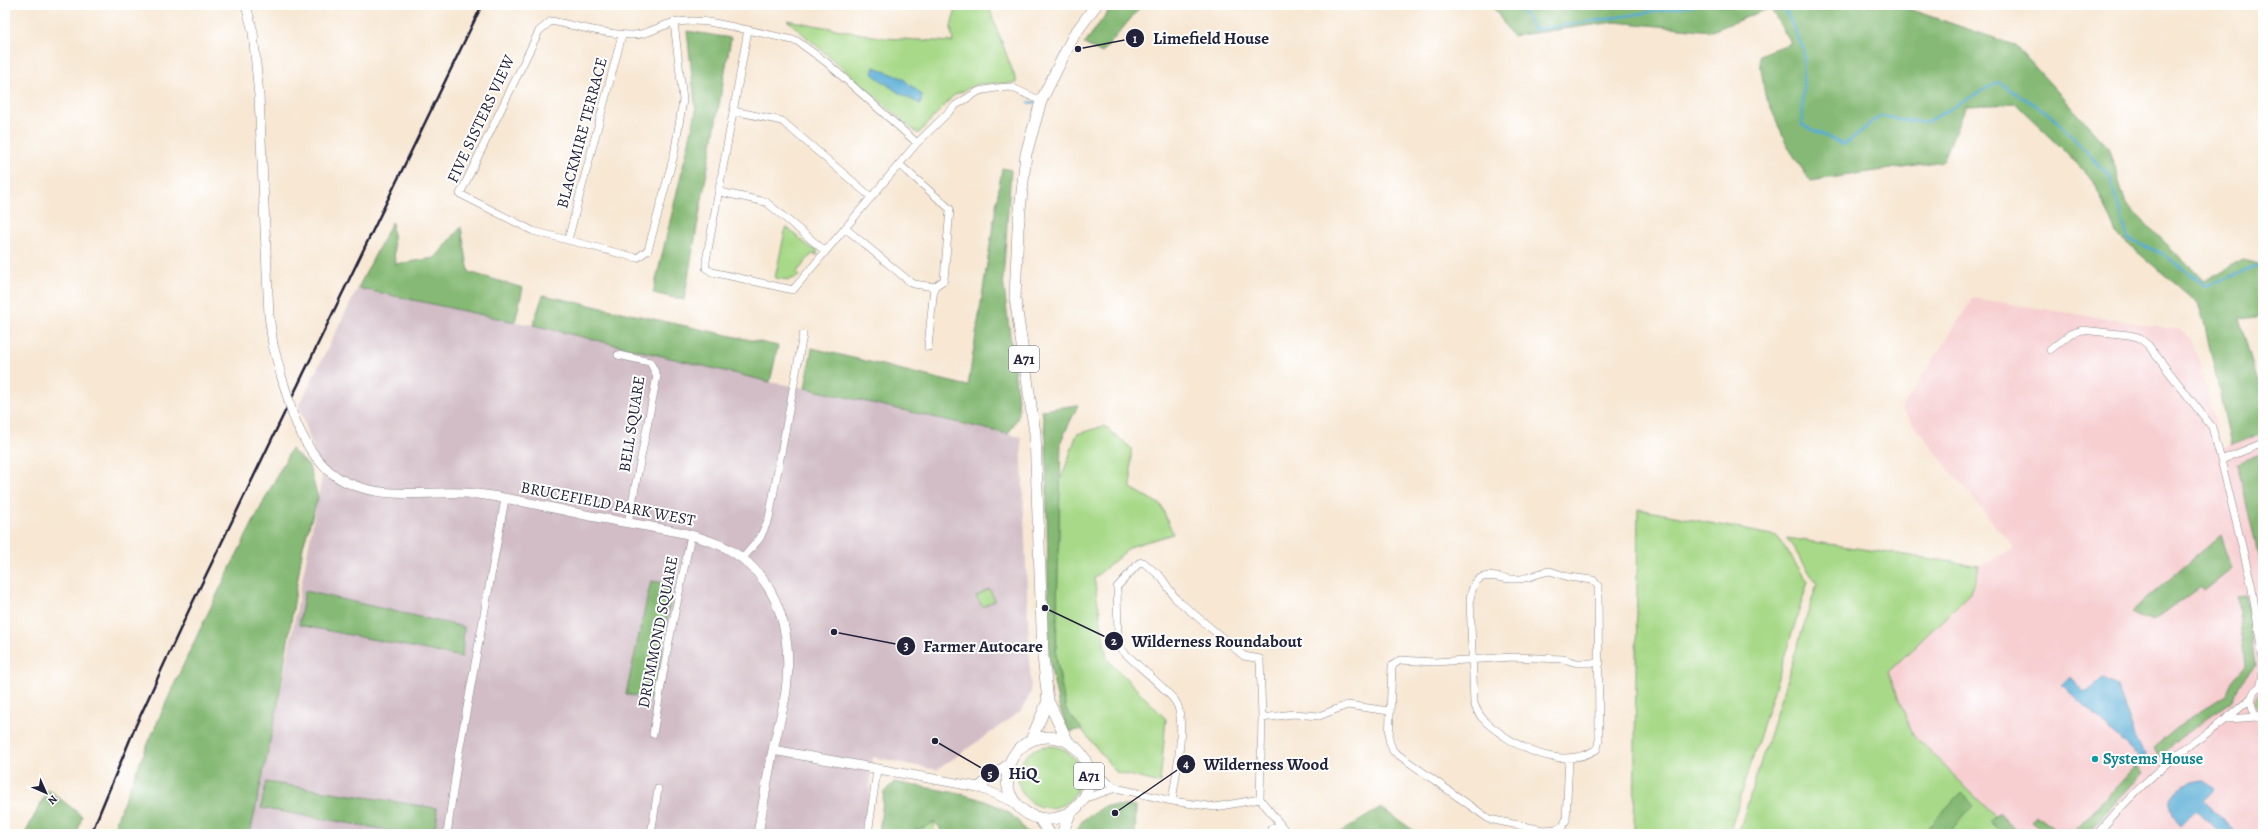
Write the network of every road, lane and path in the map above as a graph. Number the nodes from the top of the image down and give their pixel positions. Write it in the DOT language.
graph roads {
  1 [pos="246,5"];
  2 [pos="1096,5"];
  3 [pos="674,22"];
  4 [pos="748,30"];
  5 [pos="622,35"];
  6 [pos="1041,101"];
  7 [pos="734,111"];
  8 [pos="917,143"];
  9 [pos="899,164"];
  10 [pos="720,192"];
  11 [pos="871,197"];
  12 [pos="845,228"];
  13 [pos="568,240"];
  14 [pos="825,251"];
  15 [pos="934,287"];
  16 [pos="803,335"];
  17 [pos="928,347"];
  18 [pos="2050,350"];
  19 [pos="618,355"];
  20 [pos="2263,443"];
  21 [pos="2221,460"];
  22 [pos="505,499"];
  23 [pos="628,523"];
  24 [pos="691,535"];
  25 [pos="743,558"];
  26 [pos="1472,660"];
  27 [pos="2263,660"];
  28 [pos="1600,662"];
  29 [pos="2263,672"];
  30 [pos="2262,686"];
  31 [pos="2252,697"];
  32 [pos="1048,701"];
  33 [pos="1389,711"];
  34 [pos="1262,718"];
  35 [pos="2228,719"];
  36 [pos="2260,719"];
  37 [pos="654,734"];
  38 [pos="1031,740"];
  39 [pos="1068,742"];
  40 [pos="773,750"];
  41 [pos="1569,758"];
  42 [pos="1009,763"];
  43 [pos="1088,768"];
  44 [pos="877,770"];
  45 [pos="978,787"];
  46 [pos="1116,788"];
  47 [pos="658,789"];
  48 [pos="1083,799"];
  49 [pos="1260,799"];
  50 [pos="1172,800"];
  51 [pos="1014,802"];
  52 [pos="1071,811"];
  53 [pos="1039,818"];
  54 [pos="1280,825"];
  55 [pos="1271,829"];
  56 [pos="447,834"];
  57 [pos="651,834"];
  58 [pos="758,834"];
  59 [pos="868,834"];
  60 [pos="1050,834"];
  61 [pos="1062,834"];
  62 [pos="1288,834"];
  63 [pos="2097,834"];
  1 -- 22 [label="street, BRUCEFIELD PARK WEST, bridge"];
  2 -- 6 [label="main road, A71"];
  3 -- 4 [label="street, FIVE SISTERS VIEW"];
  3 -- 5 [label="street, FIVE SISTERS VIEW"];
  3 -- 13 [label="street, FIVE SISTERS VIEW"];
  4 -- 7 [label="street"];
  4 -- 8 [label="street, FIVE SISTERS VIEW"];
  5 -- 13 [label="street, BLACKMIRE TERRACE"];
  5 -- 13 [label="street, FIVE SISTERS VIEW"];
  6 -- 8 [label="street"];
  6 -- 32 [label="main road, A71"];
  7 -- 10 [label="street"];
  7 -- 11 [label="street"];
  8 -- 9 [label="street"];
  9 -- 11 [label="street"];
  9 -- 15 [label="street"];
  10 -- 14 [label="street"];
  10 -- 14 [label="street"];
  11 -- 12 [label="street"];
  12 -- 14 [label="street"];
  12 -- 15 [label="street"];
  15 -- 17 [label="street"];
  16 -- 25 [label="street"];
  18 -- 21 [label="street"];
  19 -- 23 [label="street, BELL SQUARE"];
  20 -- 21 [label="street"];
  21 -- 27 [label="street"];
  22 -- 23 [label="street, BRUCEFIELD PARK WEST"];
  22 -- 56 [label="street"];
  23 -- 24 [label="street, BRUCEFIELD PARK WEST"];
  24 -- 25 [label="street, BRUCEFIELD PARK WEST"];
  24 -- 37 [label="street, DRUMMOND SQUARE"];
  25 -- 40 [label="street, BRUCEFIELD PARK WEST"];
  26 -- 28 [label="street"];
  26 -- 28 [label="street"];
  26 -- 33 [label="street"];
  26 -- 41 [label="street"];
  28 -- 41 [label="street"];
  29 -- 30 [label="street"];
  30 -- 31 [label="street"];
  31 -- 35 [label="street"];
  31 -- 36 [label="street"];
  32 -- 38 [label="main road, A71"];
  32 -- 39 [label="main road, A71"];
  33 -- 34 [label="street"];
  33 -- 41 [label="street"];
  34 -- 49 [label="street"];
  34 -- 50 [label="street"];
  35 -- 36 [label="street"];
  35 -- 63 [label="street"];
  38 -- 39 [label="main road, A71"];
  38 -- 42 [label="main road, A71"];
  39 -- 43 [label="main road, A71"];
  40 -- 44 [label="street"];
  40 -- 58 [label="street, BRUCEFIELD PARK WEST"];
  42 -- 45 [label="street"];
  42 -- 51 [label="main road"];
  43 -- 46 [label="street"];
  43 -- 48 [label="main road, A71"];
  44 -- 45 [label="street"];
  44 -- 59 [label="street"];
  45 -- 51 [label="street"];
  46 -- 48 [label="street"];
  46 -- 50 [label="street"];
  47 -- 57 [label="street"];
  48 -- 52 [label="main road, A71"];
  49 -- 50 [label="street"];
  49 -- 54 [label="street"];
  51 -- 53 [label="main road"];
  52 -- 53 [label="main road, A71"];
  52 -- 61 [label="main road, A71"];
  53 -- 60 [label="main road"];
  54 -- 55 [label="street"];
  54 -- 62 [label="street"];
}
